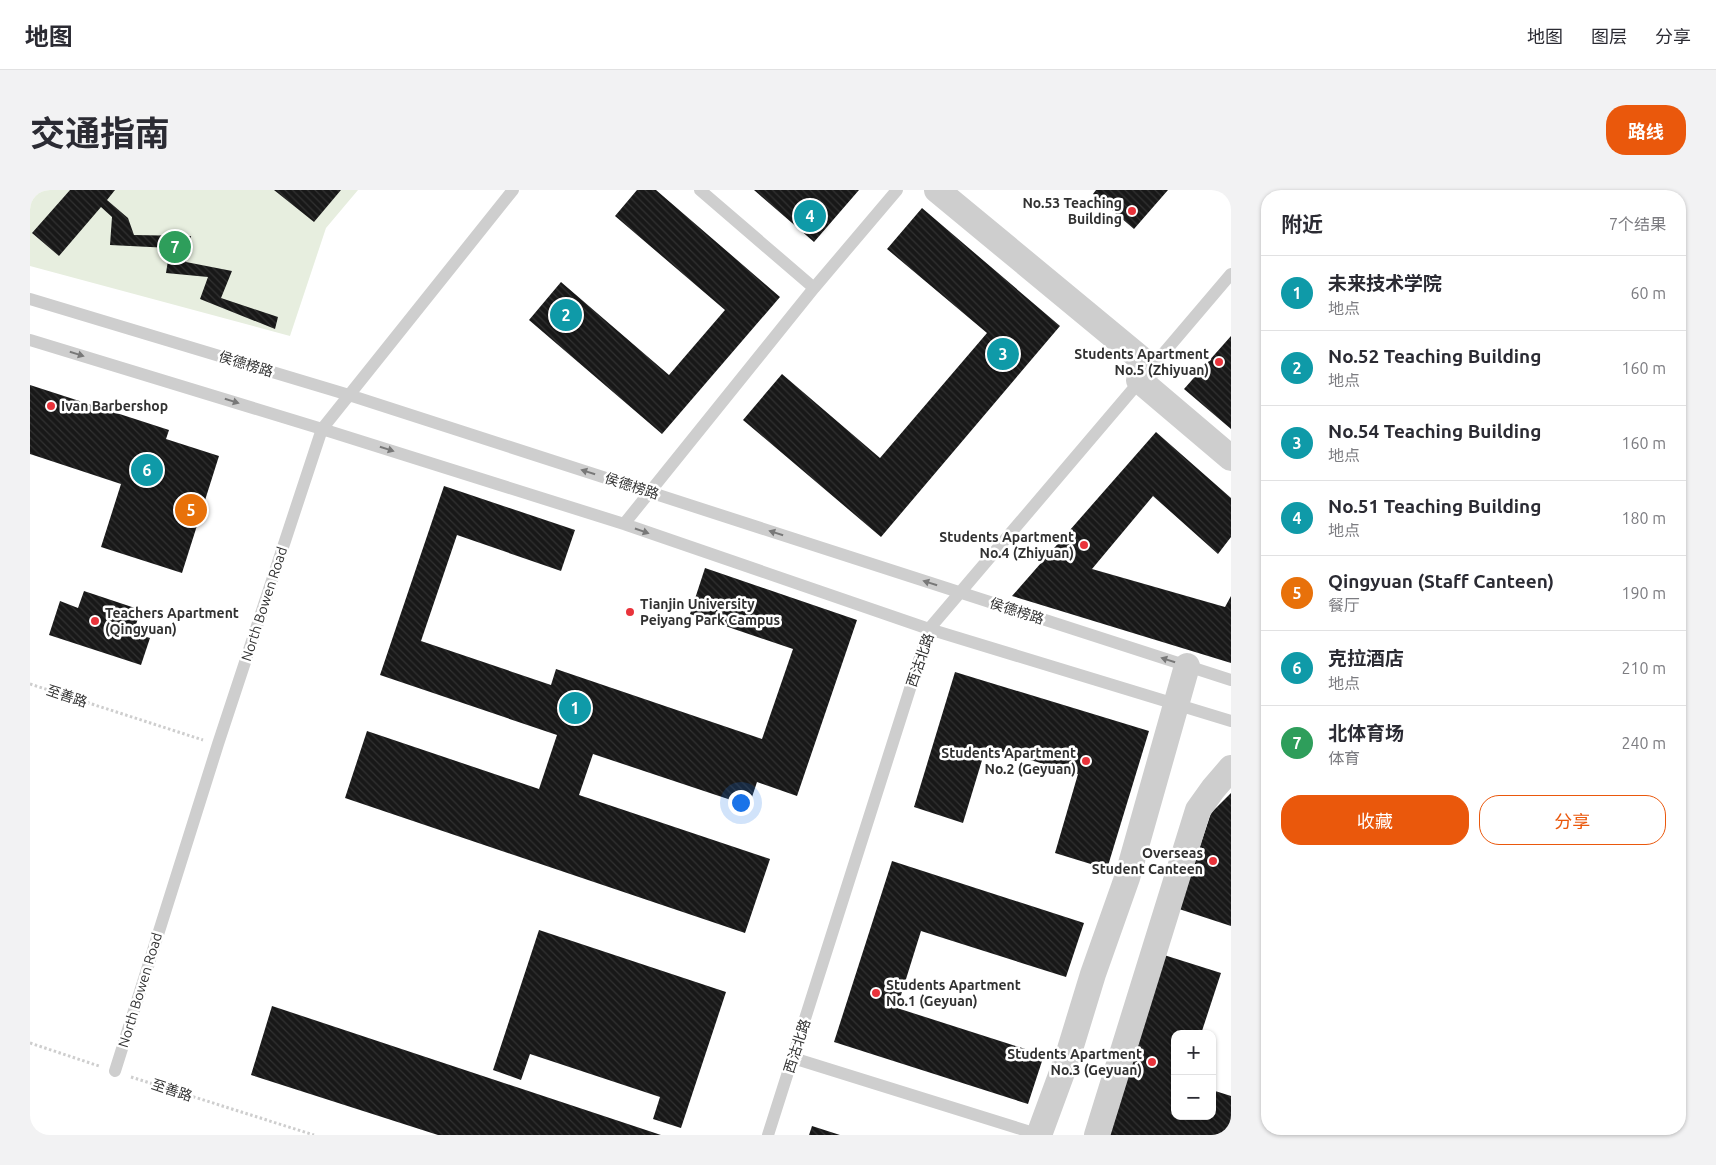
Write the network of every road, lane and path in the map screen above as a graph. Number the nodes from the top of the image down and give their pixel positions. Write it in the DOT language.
graph roads {
  1 [pos="513,190"];
  2 [pos="700,190"];
  3 [pos="897,190"];
  4 [pos="937,190"];
  5 [pos="1231,274"];
  6 [pos="814,288"];
  7 [pos="30,299"];
  8 [pos="30,340"];
  9 [pos="1145,374"];
  10 [pos="349,395"];
  11 [pos="322,429"];
  12 [pos="1231,458"];
  13 [pos="649,492"];
  14 [pos="624,524"];
  15 [pos="960,593"];
  16 [pos="929,630"];
  17 [pos="1187,666"];
  18 [pos="1231,680"];
  19 [pos="30,684"];
  20 [pos="1176,704"];
  21 [pos="1231,721"];
  22 [pos="218,744"];
  23 [pos="1231,768"];
  24 [pos="30,1043"];
  25 [pos="793,1058"];
  26 [pos="115,1072"];
  27 [pos="314,1135"];
  28 [pos="768,1135"];
  29 [pos="1039,1135"];
  30 [pos="1097,1135"];
  1 -- 10 [label="lane, North Bowen Road"];
  2 -- 6 [label="lane"];
  3 -- 6 [label="lane"];
  4 -- 9 [label="street"];
  5 -- 9 [label="lane, 西沽北路"];
  6 -- 13 [label="lane"];
  7 -- 10 [label="lane, 侯德榜路"];
  8 -- 11 [label="lane, one-way"];
  9 -- 12 [label="street"];
  9 -- 15 [label="lane, 西沽北路"];
  10 -- 11 [label="lane, North Bowen Road"];
  13 -- 10 [label="lane, 侯德榜路, one-way"];
  11 -- 14 [label="lane, one-way"];
  11 -- 22 [label="lane, North Bowen Road"];
  13 -- 14 [label="lane"];
  15 -- 13 [label="lane, 侯德榜路, one-way"];
  14 -- 16 [label="lane, one-way"];
  15 -- 16 [label="lane, 西沽北路"];
  17 -- 15 [label="lane, 侯德榜路, one-way"];
  16 -- 20 [label="lane"];
  16 -- 25 [label="lane, 西沽北路"];
  17 -- 18 [label="lane, 侯德榜路"];
  17 -- 20 [label="street"];
  19 -- 22 [label="path, 至善路"];
  20 -- 21 [label="lane"];
  20 -- 29 [label="street"];
  22 -- 26 [label="lane, North Bowen Road"];
  23 -- 30 [label="street"];
  24 -- 26 [label="path, 至善路"];
  25 -- 28 [label="lane, 西沽北路"];
  25 -- 29 [label="lane"];
  26 -- 27 [label="path, 至善路"];
}
